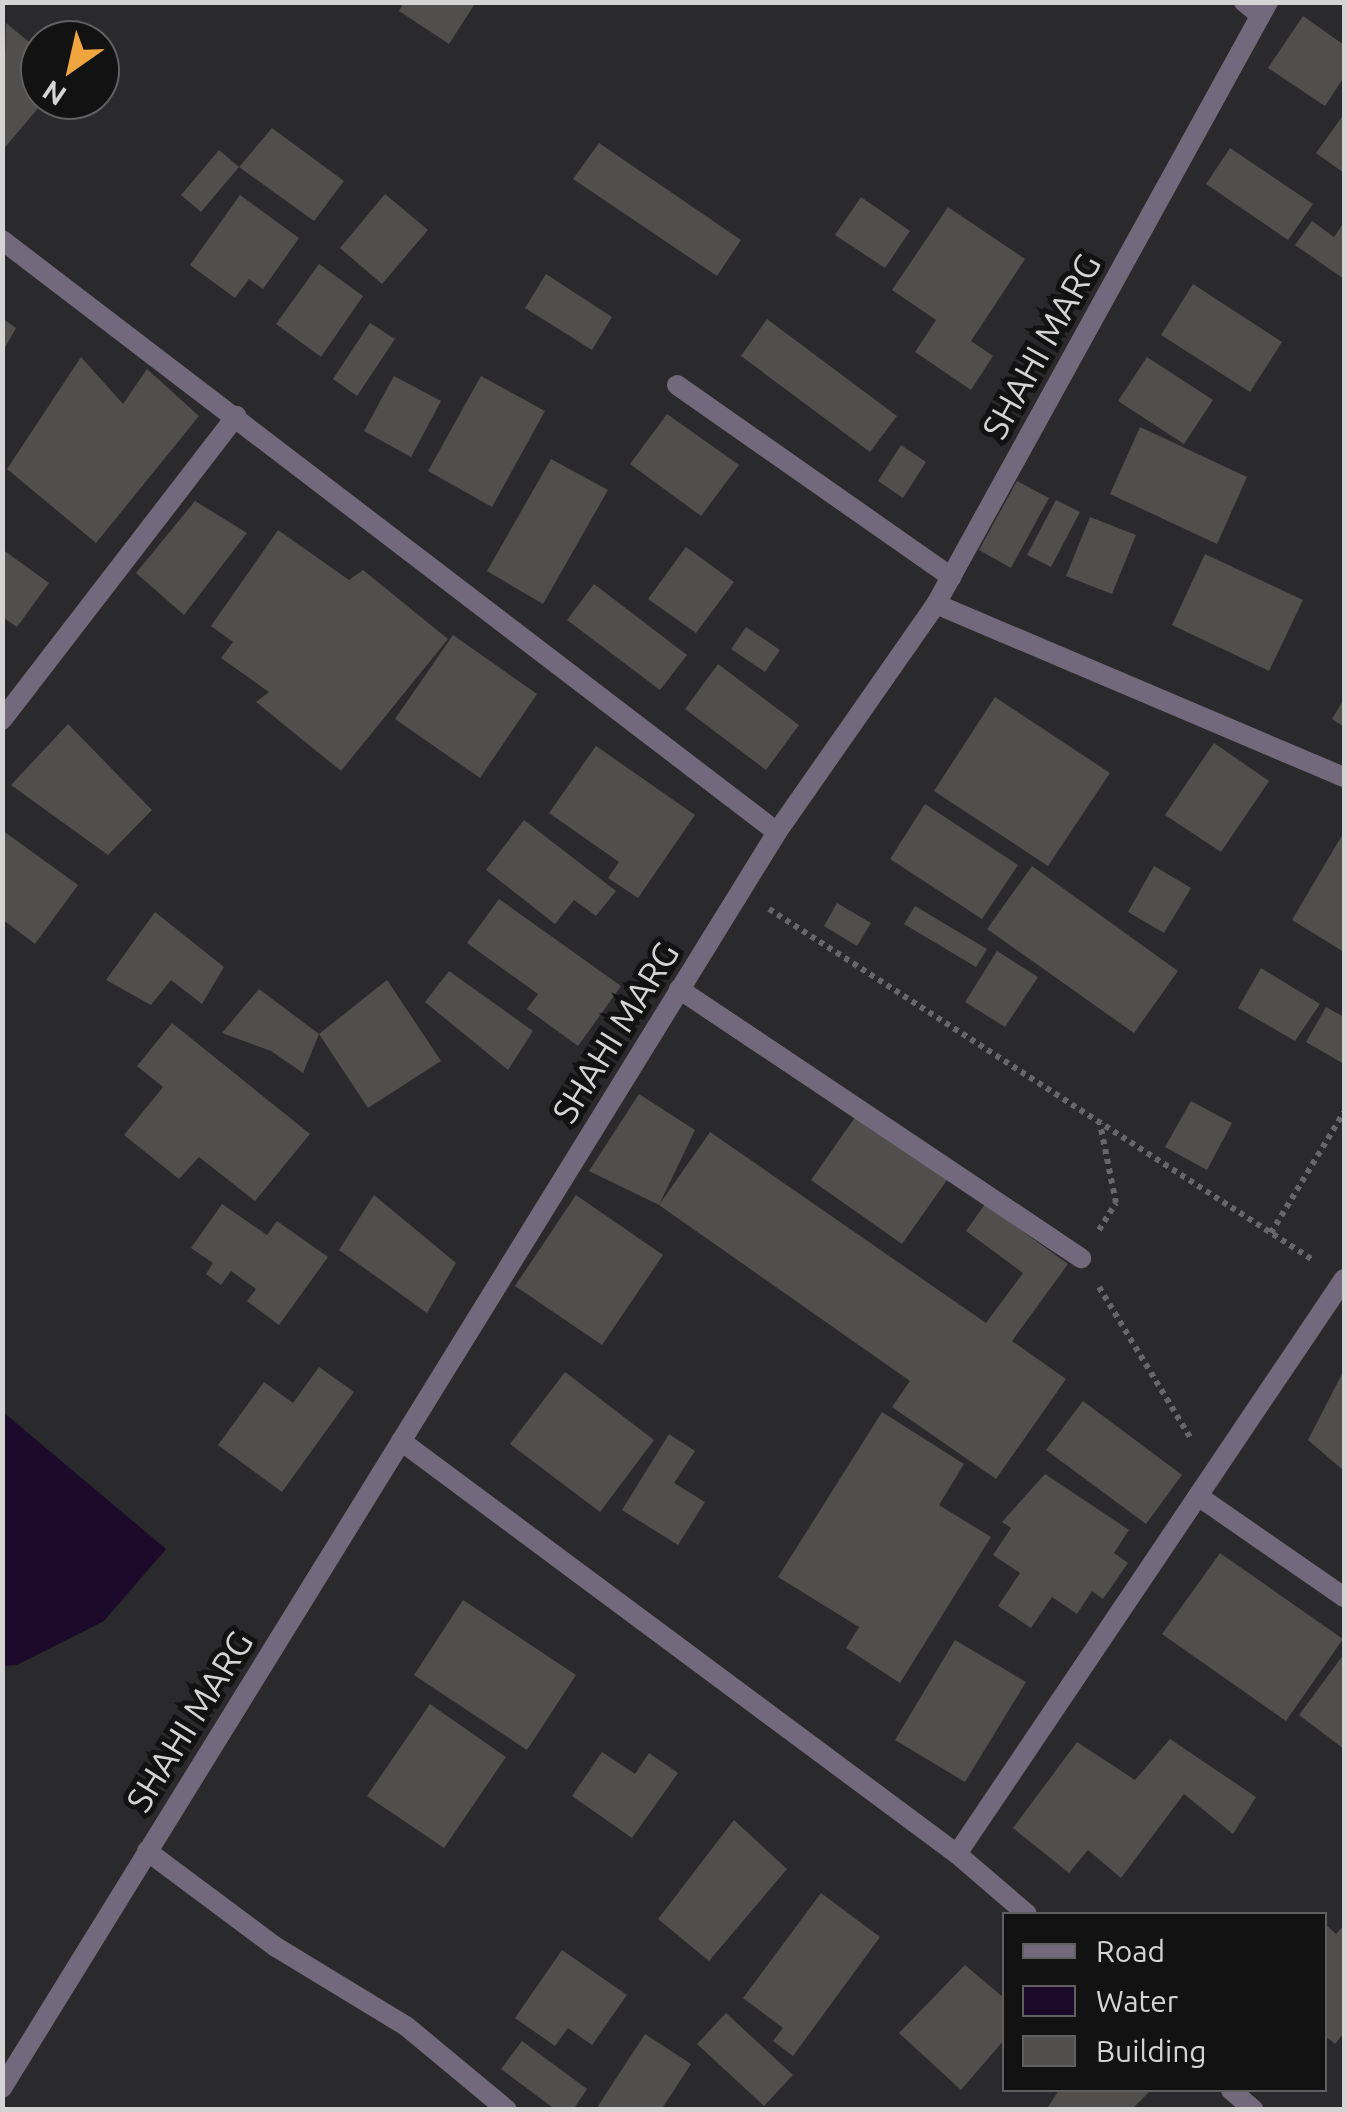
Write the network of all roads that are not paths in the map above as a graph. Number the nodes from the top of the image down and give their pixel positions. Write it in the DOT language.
graph roads {
  1 [pos="1257,7"];
  2 [pos="2,240"];
  3 [pos="677,385"];
  4 [pos="236,416"];
  5 [pos="951,576"];
  6 [pos="936,604"];
  7 [pos="2,720"];
  8 [pos="1344,777"];
  9 [pos="777,832"];
  10 [pos="680,989"];
  11 [pos="1081,1258"];
  12 [pos="1344,1280"];
  13 [pos="401,1441"];
  14 [pos="1198,1496"];
  15 [pos="1344,1597"];
  16 [pos="146,1851"];
  17 [pos="957,1854"];
  18 [pos="1025,1912"];
  19 [pos="2,2088"];
  20 [pos="1233,2092"];
  21 [pos="507,2110"];
  22 [pos="1254,2110"];
  1 -- 5 [label="street, SHAHI MARG"];
  2 -- 4 [label="street"];
  3 -- 5 [label="street"];
  4 -- 7 [label="street"];
  4 -- 9 [label="street"];
  5 -- 6 [label="street, SHAHI MARG"];
  6 -- 8 [label="street"];
  6 -- 9 [label="street, SHAHI MARG"];
  9 -- 10 [label="street, SHAHI MARG"];
  10 -- 11 [label="street"];
  10 -- 13 [label="street, SHAHI MARG"];
  12 -- 14 [label="street"];
  13 -- 16 [label="street, SHAHI MARG"];
  13 -- 17 [label="street"];
  14 -- 15 [label="street"];
  14 -- 17 [label="street"];
  16 -- 19 [label="street, SHAHI MARG"];
  16 -- 21 [label="street"];
  17 -- 18 [label="street"];
  20 -- 22 [label="street"];
}
